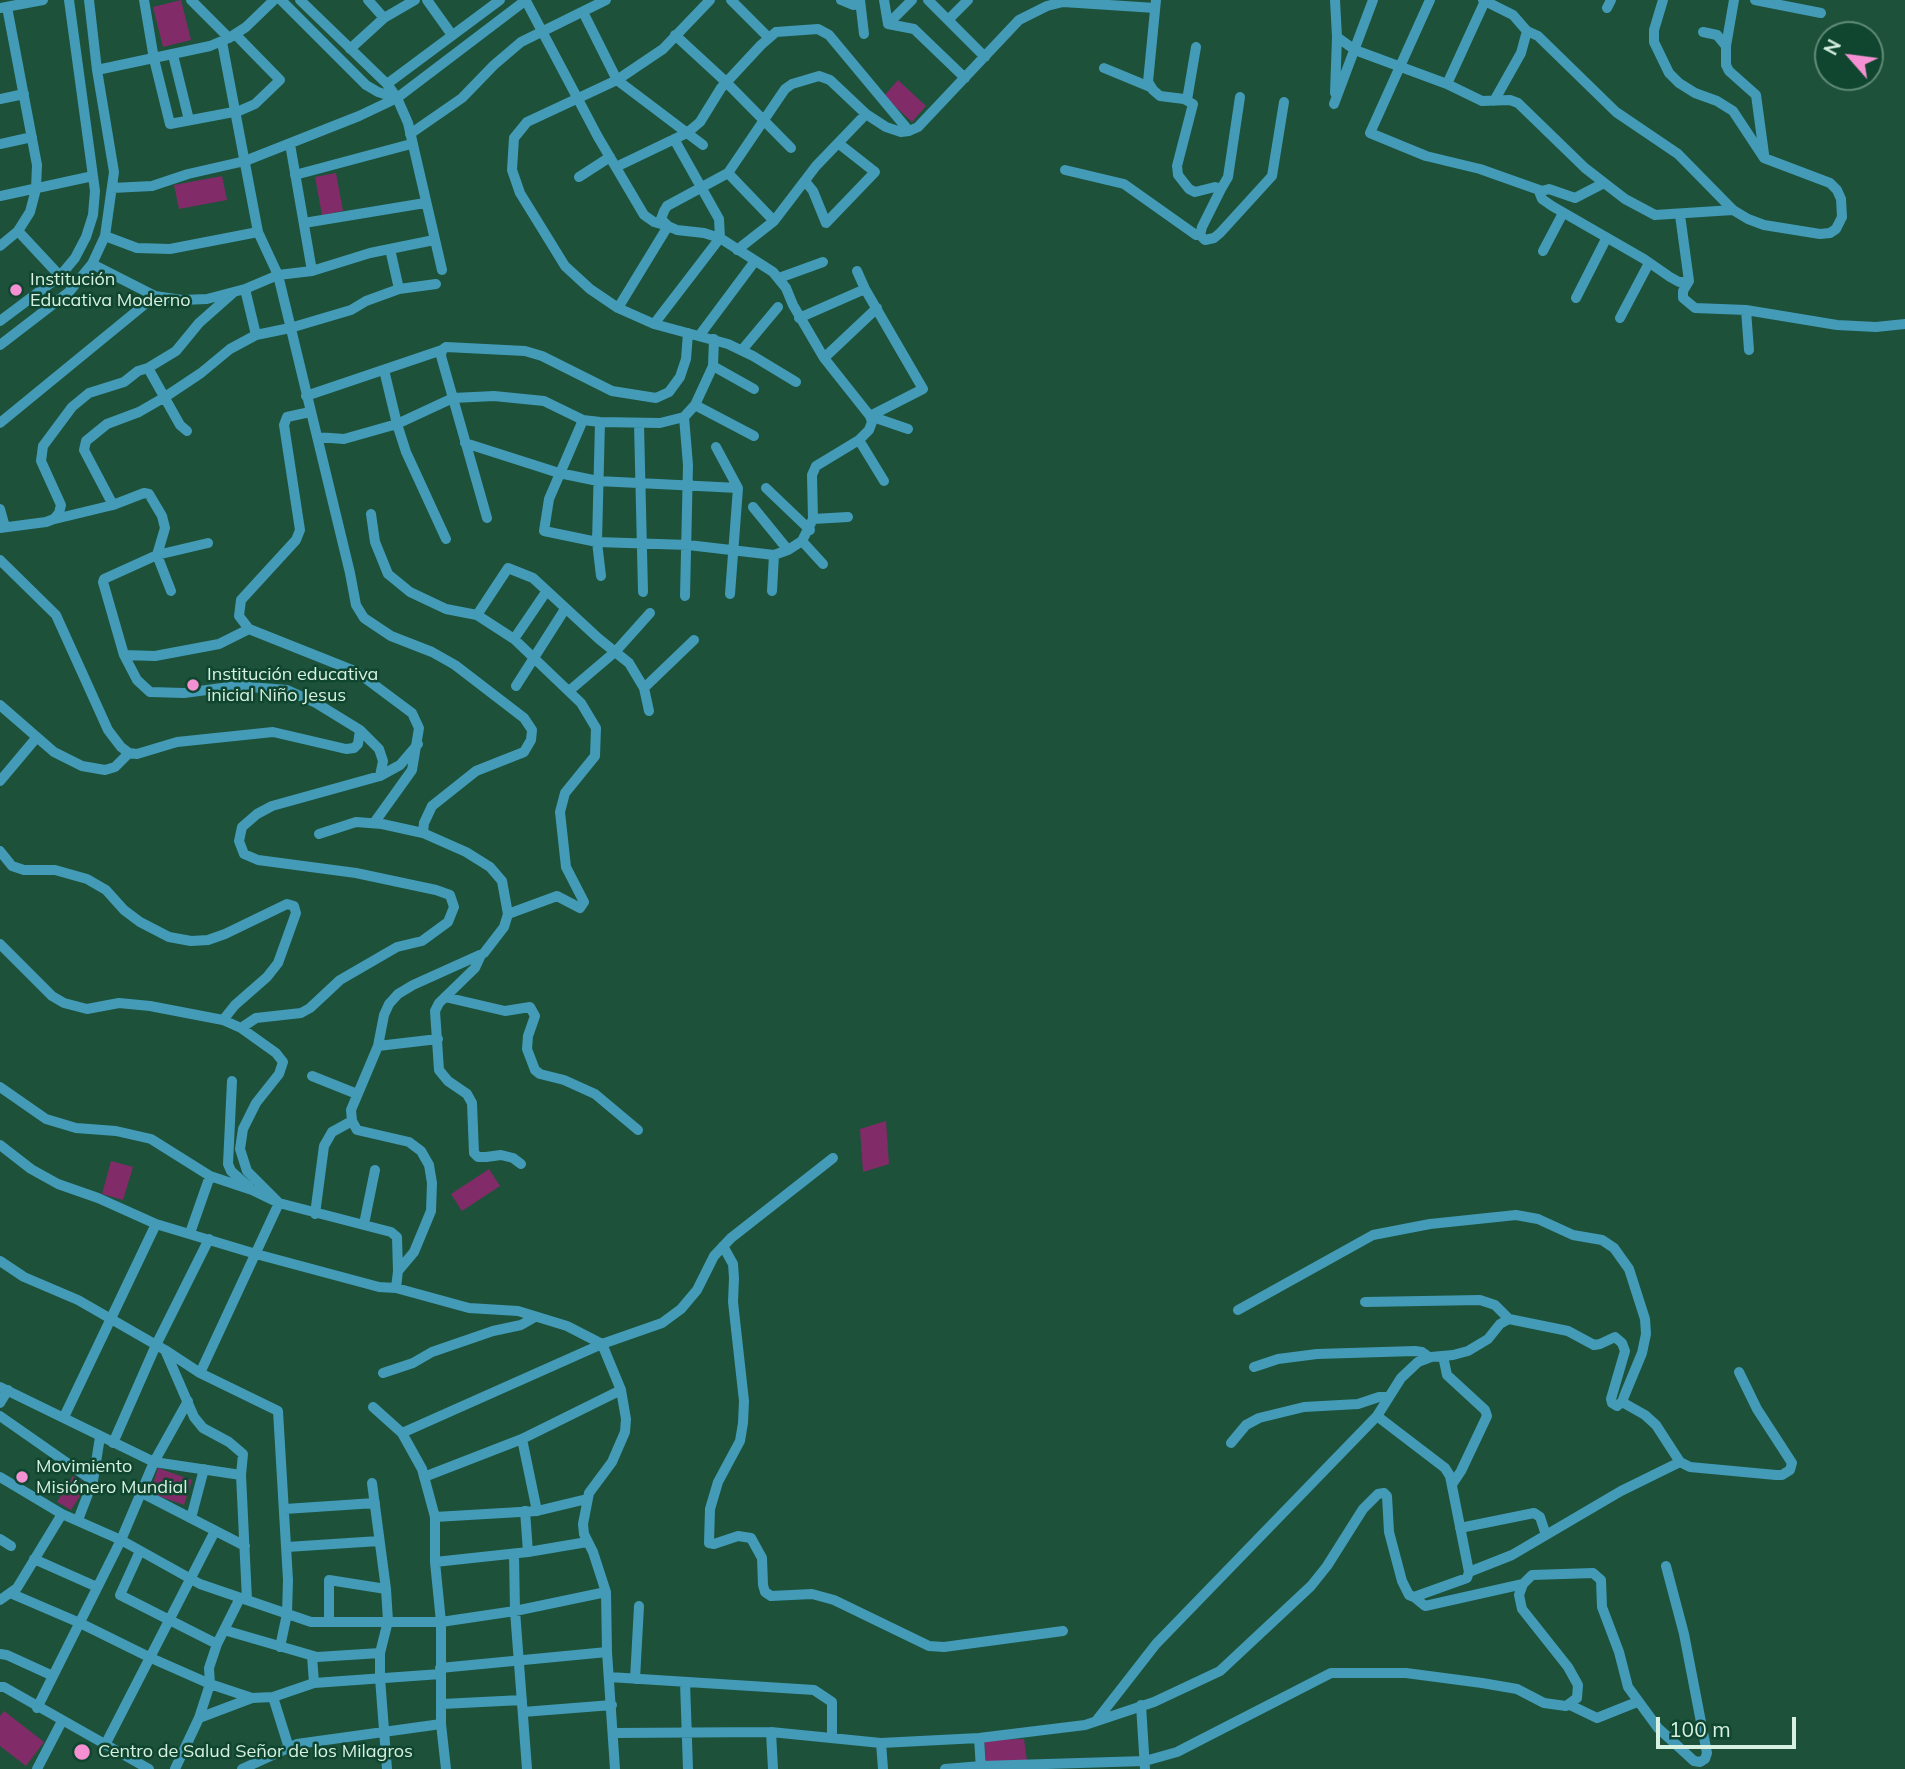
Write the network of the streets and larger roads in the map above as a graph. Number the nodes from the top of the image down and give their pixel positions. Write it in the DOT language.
graph roads {
  1 [pos="43,0"];
  2 [pos="69,0"];
  3 [pos="89,0"];
  4 [pos="144,0"];
  5 [pos="191,0"];
  6 [pos="274,0"];
  7 [pos="281,0"];
  8 [pos="300,0"];
  9 [pos="368,0"];
  10 [pos="415,0"];
  11 [pos="427,0"];
  12 [pos="500,0"];
  13 [pos="526,0"];
  14 [pos="606,0"];
  15 [pos="710,0"];
  16 [pos="731,0"];
  17 [pos="841,0"];
  18 [pos="884,0"];
  19 [pos="912,0"];
  20 [pos="928,0"];
  21 [pos="968,0"];
  22 [pos="1335,0"];
  23 [pos="1373,0"];
  24 [pos="1430,0"];
  25 [pos="1484,0"];
  26 [pos="1663,0"];
  27 [pos="1734,0"];
  28 [pos="1755,0"];
  29 [pos="1063,1"];
  30 [pos="860,2"];
  31 [pos="1155,4"];
  32 [pos="4,7"];
  33 [pos="583,12"];
  34 [pos="1821,13"];
  35 [pos="384,18"];
  36 [pos="947,20"];
  37 [pos="888,24"];
  38 [pos="1527,31"];
  39 [pos="543,32"];
  40 [pos="1703,32"];
  41 [pos="864,34"];
  42 [pos="452,35"];
  43 [pos="675,35"];
  44 [pos="1337,37"];
  45 [pos="229,38"];
  46 [pos="769,38"];
  47 [pos="1726,46"];
  48 [pos="1196,47"];
  49 [pos="350,49"];
  50 [pos="1355,50"];
  51 [pos="173,55"];
  52 [pos="985,57"];
  53 [pos="154,60"];
  54 [pos="1401,66"];
  55 [pos="1104,68"];
  56 [pos="97,70"];
  57 [pos="965,78"];
  58 [pos="617,80"];
  59 [pos="726,82"];
  60 [pos="387,84"];
  61 [pos="1447,84"];
  62 [pos="1150,86"];
  63 [pos="24,94"];
  64 [pos="1240,97"];
  65 [pos="397,98"];
  66 [pos="0,99"];
  67 [pos="578,99"];
  68 [pos="1187,100"];
  69 [pos="1494,101"];
  70 [pos="1284,102"];
  71 [pos="235,112"];
  72 [pos="866,114"];
  73 [pos="189,120"];
  74 [pos="765,121"];
  75 [pos="909,131"];
  76 [pos="687,133"];
  77 [pos="32,137"];
  78 [pos="411,139"];
  79 [pos="674,139"];
  80 [pos="838,143"];
  81 [pos="0,144"];
  82 [pos="290,144"];
  83 [pos="703,145"];
  84 [pos="791,148"];
  85 [pos="610,157"];
  86 [pos="1765,158"];
  87 [pos="245,161"];
  88 [pos="616,167"];
  89 [pos="1065,170"];
  90 [pos="728,173"];
  91 [pos="295,175"];
  92 [pos="93,176"];
  93 [pos="579,177"];
  94 [pos="805,181"];
  95 [pos="1604,183"];
  96 [pos="112,188"];
  97 [pos="702,188"];
  98 [pos="1221,188"];
  99 [pos="36,189"];
  100 [pos="1542,191"];
  101 [pos="0,196"];
  102 [pos="425,204"];
  103 [pos="1733,210"];
  104 [pos="1563,213"];
  105 [pos="1680,215"];
  106 [pos="774,221"];
  107 [pos="304,223"];
  108 [pos="668,226"];
  109 [pos="18,231"];
  110 [pos="258,232"];
  111 [pos="1200,235"];
  112 [pos="105,236"];
  113 [pos="720,238"];
  114 [pos="1606,239"];
  115 [pos="434,240"];
  116 [pos="0,246"];
  117 [pos="390,249"];
  118 [pos="737,250"];
  119 [pos="1543,251"];
  120 [pos="755,261"];
  121 [pos="823,262"];
  122 [pos="1649,263"];
  123 [pos="92,264"];
  124 [pos="442,270"];
  125 [pos="312,271"];
  126 [pos="857,271"];
  127 [pos="278,275"];
  128 [pos="60,276"];
  129 [pos="779,278"];
  130 [pos="1689,281"];
  131 [pos="436,284"];
  132 [pos="245,289"];
  133 [pos="399,289"];
  134 [pos="865,289"];
  135 [pos="233,292"];
  136 [pos="155,296"];
  137 [pos="1576,298"];
  138 [pos="778,307"];
  139 [pos="618,308"];
  140 [pos="877,308"];
  141 [pos="1746,310"];
  142 [pos="799,318"];
  143 [pos="1620,318"];
  144 [pos="0,321"];
  145 [pos="654,324"];
  146 [pos="1905,324"];
  147 [pos="290,328"];
  148 [pos="688,333"];
  149 [pos="256,334"];
  150 [pos="699,336"];
  151 [pos="714,339"];
  152 [pos="0,345"];
  153 [pos="442,350"];
  154 [pos="1749,350"];
  155 [pos="742,351"];
  156 [pos="824,358"];
  157 [pos="713,366"];
  158 [pos="148,368"];
  159 [pos="384,370"];
  160 [pos="796,382"];
  161 [pos="754,389"];
  162 [pos="306,396"];
  163 [pos="165,397"];
  164 [pos="453,398"];
  165 [pos="695,405"];
  166 [pos="310,412"];
  167 [pos="870,416"];
  168 [pos="684,417"];
  169 [pos="583,419"];
  170 [pos="600,422"];
  171 [pos="0,423"];
  172 [pos="397,424"];
  173 [pos="639,424"];
  174 [pos="908,429"];
  175 [pos="187,431"];
  176 [pos="754,436"];
  177 [pos="317,438"];
  178 [pos="859,440"];
  179 [pos="465,443"];
  180 [pos="716,447"];
  181 [pos="559,473"];
  182 [pos="598,481"];
  183 [pos="884,481"];
  184 [pos="640,482"];
  185 [pos="687,484"];
  186 [pos="738,488"];
  187 [pos="766,488"];
  188 [pos="113,505"];
  189 [pos="753,507"];
  190 [pos="0,509"];
  191 [pos="371,513"];
  192 [pos="848,517"];
  193 [pos="487,518"];
  194 [pos="54,519"];
  195 [pos="814,519"];
  196 [pos="2,528"];
  197 [pos="810,530"];
  198 [pos="446,539"];
  199 [pos="597,541"];
  200 [pos="802,541"];
  201 [pos="208,543"];
  202 [pos="641,544"];
  203 [pos="688,545"];
  204 [pos="734,549"];
  205 [pos="788,550"];
  206 [pos="157,555"];
  207 [pos="774,555"];
  208 [pos="0,560"];
  209 [pos="823,564"];
  210 [pos="601,576"];
  211 [pos="171,591"];
  212 [pos="772,591"];
  213 [pos="546,592"];
  214 [pos="643,592"];
  215 [pos="730,594"];
  216 [pos="685,596"];
  217 [pos="565,608"];
  218 [pos="650,613"];
  219 [pos="477,615"];
  220 [pos="249,629"];
  221 [pos="514,639"];
  222 [pos="694,640"];
  223 [pos="616,651"];
  224 [pos="124,655"];
  225 [pos="533,658"];
  226 [pos="516,686"];
  227 [pos="644,688"];
  228 [pos="569,691"];
  229 [pos="0,705"];
  230 [pos="649,711"];
  231 [pos="360,730"];
  232 [pos="37,737"];
  233 [pos="418,744"];
  234 [pos="129,753"];
  235 [pos="380,776"];
  236 [pos="0,781"];
  237 [pos="374,823"];
  238 [pos="423,833"];
  239 [pos="319,834"];
  240 [pos="0,851"];
  241 [pos="508,914"];
  242 [pos="0,944"];
  243 [pos="481,954"];
  244 [pos="445,997"];
  245 [pos="223,1020"];
  246 [pos="241,1028"];
  247 [pos="438,1040"];
  248 [pos="378,1046"];
  249 [pos="312,1076"];
  250 [pos="232,1081"];
  251 [pos="0,1087"];
  252 [pos="357,1094"];
  253 [pos="352,1121"];
  254 [pos="638,1130"];
  255 [pos="0,1145"];
  256 [pos="833,1158"];
  257 [pos="521,1164"];
  258 [pos="375,1170"];
  259 [pos="210,1176"];
  260 [pos="252,1190"];
  261 [pos="279,1203"];
  262 [pos="315,1213"];
  263 [pos="156,1224"];
  264 [pos="364,1224"];
  265 [pos="190,1233"];
  266 [pos="209,1239"];
  267 [pos="723,1246"];
  268 [pos="256,1254"];
  269 [pos="0,1261"];
  270 [pos="398,1271"];
  271 [pos="396,1288"];
  272 [pos="1365,1302"];
  273 [pos="1238,1310"];
  274 [pos="536,1317"];
  275 [pos="112,1319"];
  276 [pos="1509,1319"];
  277 [pos="602,1344"];
  278 [pos="160,1347"];
  279 [pos="1443,1356"];
  280 [pos="1429,1357"];
  281 [pos="1254,1367"];
  282 [pos="1739,1372"];
  283 [pos="200,1373"];
  284 [pos="383,1373"];
  285 [pos="4,1389"];
  286 [pos="621,1390"];
  287 [pos="1389,1397"];
  288 [pos="188,1401"];
  289 [pos="1622,1402"];
  290 [pos="0,1403"];
  291 [pos="373,1407"];
  292 [pos="0,1416"];
  293 [pos="1377,1416"];
  294 [pos="64,1417"];
  295 [pos="402,1433"];
  296 [pos="100,1437"];
  297 [pos="522,1439"];
  298 [pos="113,1443"];
  299 [pos="1231,1443"];
  300 [pos="154,1462"];
  301 [pos="1680,1462"];
  302 [pos="204,1469"];
  303 [pos="241,1475"];
  304 [pos="424,1477"];
  305 [pos="93,1481"];
  306 [pos="2,1483"];
  307 [pos="372,1483"];
  308 [pos="1453,1483"];
  309 [pos="142,1493"];
  310 [pos="587,1499"];
  311 [pos="375,1503"];
  312 [pos="285,1509"];
  313 [pos="525,1511"];
  314 [pos="537,1511"];
  315 [pos="62,1514"];
  316 [pos="435,1517"];
  317 [pos="191,1518"];
  318 [pos="78,1520"];
  319 [pos="1460,1528"];
  320 [pos="215,1531"];
  321 [pos="1546,1535"];
  322 [pos="0,1539"];
  323 [pos="121,1540"];
  324 [pos="379,1541"];
  325 [pos="587,1542"];
  326 [pos="11,1546"];
  327 [pos="244,1546"];
  328 [pos="287,1547"];
  329 [pos="140,1551"];
  330 [pos="528,1552"];
  331 [pos="514,1554"];
  332 [pos="34,1559"];
  333 [pos="435,1562"];
  334 [pos="1666,1566"];
  335 [pos="1469,1572"];
  336 [pos="192,1579"];
  337 [pos="1523,1584"];
  338 [pos="97,1587"];
  339 [pos="386,1589"];
  340 [pos="606,1592"];
  341 [pos="4,1594"];
  342 [pos="1414,1597"];
  343 [pos="243,1599"];
  344 [pos="639,1606"];
  345 [pos="515,1611"];
  346 [pos="287,1614"];
  347 [pos="170,1621"];
  348 [pos="388,1621"];
  349 [pos="329,1622"];
  350 [pos="441,1622"];
  351 [pos="80,1623"];
  352 [pos="224,1630"];
  353 [pos="1063,1631"];
  354 [pos="217,1644"];
  355 [pos="281,1647"];
  356 [pos="607,1652"];
  357 [pos="380,1653"];
  358 [pos="0,1654"];
  359 [pos="312,1656"];
  360 [pos="151,1658"];
  361 [pos="519,1662"];
  362 [pos="441,1671"];
  363 [pos="53,1676"];
  364 [pos="609,1676"];
  365 [pos="380,1678"];
  366 [pos="635,1679"];
  367 [pos="685,1682"];
  368 [pos="314,1683"];
  369 [pos="210,1684"];
  370 [pos="0,1687"];
  371 [pos="272,1696"];
  372 [pos="252,1698"];
  373 [pos="522,1700"];
  374 [pos="1637,1702"];
  375 [pos="442,1704"];
  376 [pos="1570,1704"];
  377 [pos="612,1705"];
  378 [pos="1141,1705"];
  379 [pos="37,1708"];
  380 [pos="523,1712"];
  381 [pos="198,1718"];
  382 [pos="62,1721"];
  383 [pos="1096,1721"];
  384 [pos="441,1724"];
  385 [pos="383,1731"];
  386 [pos="771,1732"];
  387 [pos="614,1733"];
  388 [pos="687,1733"];
  389 [pos="832,1738"];
  390 [pos="979,1738"];
  391 [pos="881,1744"];
  392 [pos="105,1745"];
  393 [pos="289,1748"];
  394 [pos="1145,1765"];
  395 [pos="981,1767"];
  396 [pos="37,1769"];
  397 [pos="149,1769"];
  398 [pos="176,1769"];
  399 [pos="242,1769"];
  400 [pos="387,1769"];
  401 [pos="446,1769"];
  402 [pos="527,1769"];
  403 [pos="615,1769"];
  404 [pos="688,1769"];
  405 [pos="774,1769"];
  406 [pos="883,1769"];
  407 [pos="945,1769"];
  1 -- 32 [label="street"];
  2 -- 92 [label="street"];
  3 -- 56 [label="street"];
  4 -- 53 [label="street"];
  5 -- 45 [label="street"];
  6 -- 45 [label="street"];
  7 -- 65 [label="street"];
  8 -- 49 [label="street"];
  9 -- 35 [label="street"];
  10 -- 35 [label="street"];
  11 -- 42 [label="street"];
  12 -- 42 [label="street"];
  13 -- 39 [label="street"];
  13 -- 65 [label="street"];
  14 -- 33 [label="street"];
  15 -- 43 [label="street"];
  16 -- 46 [label="street"];
  17 -- 30 [label="street"];
  18 -- 37 [label="street"];
  19 -- 37 [label="street"];
  20 -- 36 [label="street"];
  21 -- 36 [label="street"];
  22 -- 44 [label="street"];
  23 -- 50 [label="street"];
  24 -- 54 [label="street"];
  25 -- 38 [label="street"];
  25 -- 61 [label="street"];
  26 -- 86 [label="street"];
  27 -- 47 [label="street"];
  28 -- 34 [label="street"];
  29 -- 31 [label="street"];
  29 -- 52 [label="street"];
  30 -- 41 [label="street"];
  31 -- 62 [label="street"];
  32 -- 63 [label="street"];
  33 -- 39 [label="street"];
  33 -- 58 [label="street"];
  35 -- 49 [label="street"];
  36 -- 52 [label="street"];
  37 -- 57 [label="street"];
  38 -- 69 [label="street"];
  38 -- 103 [label="street"];
  39 -- 67 [label="street"];
  39 -- 78 [label="street"];
  40 -- 47 [label="street"];
  42 -- 60 [label="street"];
  43 -- 58 [label="street"];
  43 -- 59 [label="street"];
  44 -- 50 [label="street"];
  44 -- 50 [label="street"];
  45 -- 51 [label="street"];
  45 -- 71 [label="street"];
  45 -- 71 [label="street"];
  46 -- 59 [label="street"];
  46 -- 75 [label="street"];
  47 -- 86 [label="street"];
  48 -- 68 [label="street"];
  49 -- 60 [label="street"];
  50 -- 54 [label="street"];
  51 -- 53 [label="street"];
  51 -- 73 [label="street"];
  52 -- 57 [label="street"];
  53 -- 56 [label="street"];
  53 -- 73 [label="street"];
  54 -- 61 [label="street"];
  54 -- 100 [label="street"];
  55 -- 62 [label="street"];
  56 -- 96 [label="street"];
  57 -- 75 [label="street"];
  58 -- 67 [label="street"];
  58 -- 76 [label="street"];
  59 -- 74 [label="street"];
  59 -- 76 [label="street"];
  60 -- 65 [label="street"];
  61 -- 69 [label="street"];
  62 -- 68 [label="street"];
  63 -- 66 [label="street"];
  63 -- 77 [label="street"];
  64 -- 98 [label="street"];
  65 -- 78 [label="street"];
  65 -- 82 [label="street"];
  67 -- 85 [label="street"];
  67 -- 139 [label="street"];
  68 -- 98 [label="street"];
  69 -- 95 [label="street"];
  70 -- 111 [label="street"];
  71 -- 73 [label="street"];
  71 -- 87 [label="street"];
  72 -- 74 [label="street"];
  72 -- 75 [label="street"];
  72 -- 80 [label="street"];
  74 -- 84 [label="street"];
  74 -- 90 [label="street"];
  76 -- 79 [label="street"];
  76 -- 83 [label="street"];
  77 -- 81 [label="street"];
  77 -- 99 [label="street"];
  78 -- 91 [label="street"];
  78 -- 102 [label="street"];
  79 -- 88 [label="street"];
  79 -- 97 [label="street"];
  80 -- 94 [label="street"];
  80 -- 94 [label="street"];
  82 -- 87 [label="street"];
  82 -- 91 [label="street"];
  85 -- 88 [label="street"];
  85 -- 93 [label="street"];
  86 -- 103 [label="street"];
  87 -- 96 [label="street"];
  87 -- 110 [label="street"];
  88 -- 108 [label="street"];
  89 -- 111 [label="street"];
  90 -- 97 [label="street"];
  90 -- 106 [label="street"];
  91 -- 107 [label="street"];
  92 -- 99 [label="street"];
  92 -- 128 [label="street"];
  94 -- 106 [label="street"];
  95 -- 100 [label="street"];
  95 -- 105 [label="street"];
  96 -- 112 [label="street"];
  97 -- 108 [label="street"];
  97 -- 113 [label="street"];
  98 -- 111 [label="street"];
  99 -- 101 [label="street"];
  99 -- 109 [label="street"];
  100 -- 104 [label="street"];
  102 -- 107 [label="street"];
  102 -- 115 [label="street"];
  103 -- 105 [label="street"];
  104 -- 114 [label="street"];
  104 -- 119 [label="street"];
  105 -- 130 [label="street"];
  106 -- 118 [label="street"];
  107 -- 125 [label="street"];
  108 -- 113 [label="street"];
  108 -- 139 [label="street"];
  109 -- 116 [label="street"];
  109 -- 128 [label="street"];
  110 -- 112 [label="street"];
  110 -- 127 [label="street"];
  112 -- 123 [label="street"];
  113 -- 118 [label="street"];
  113 -- 145 [label="street"];
  114 -- 122 [label="street"];
  114 -- 137 [label="street"];
  115 -- 117 [label="street"];
  115 -- 124 [label="street"];
  117 -- 125 [label="street"];
  117 -- 133 [label="street"];
  118 -- 120 [label="street"];
  120 -- 129 [label="street"];
  120 -- 150 [label="street"];
  121 -- 129 [label="street"];
  122 -- 130 [label="street"];
  122 -- 143 [label="street"];
  123 -- 136 [label="street"];
  123 -- 152 [label="street"];
  125 -- 127 [label="street"];
  126 -- 134 [label="street"];
  127 -- 132 [label="street"];
  127 -- 147 [label="street"];
  128 -- 144 [label="street"];
  129 -- 142 [label="street"];
  130 -- 141 [label="street"];
  131 -- 133 [label="street"];
  132 -- 135 [label="street"];
  132 -- 149 [label="street"];
  133 -- 147 [label="street"];
  134 -- 140 [label="street"];
  134 -- 142 [label="street"];
  135 -- 136 [label="street"];
  135 -- 158 [label="street"];
  136 -- 171 [label="street"];
  138 -- 155 [label="street"];
  139 -- 145 [label="street"];
  140 -- 156 [label="street"];
  140 -- 167 [label="street"];
  141 -- 146 [label="street"];
  141 -- 154 [label="street"];
  142 -- 156 [label="street"];
  145 -- 148 [label="street"];
  147 -- 149 [label="street"];
  147 -- 162 [label="street"];
  148 -- 150 [label="street"];
  148 -- 153 [label="street"];
  149 -- 163 [label="street"];
  150 -- 151 [label="street"];
  151 -- 155 [label="street"];
  151 -- 157 [label="street"];
  153 -- 159 [label="street"];
  153 -- 164 [label="street"];
  155 -- 160 [label="street"];
  156 -- 167 [label="street"];
  157 -- 161 [label="street"];
  157 -- 165 [label="street"];
  158 -- 163 [label="street"];
  158 -- 194 [label="street"];
  159 -- 162 [label="street"];
  159 -- 172 [label="street"];
  162 -- 166 [label="street"];
  163 -- 175 [label="street"];
  163 -- 188 [label="street"];
  164 -- 169 [label="street"];
  164 -- 172 [label="street"];
  164 -- 179 [label="street"];
  165 -- 168 [label="street"];
  165 -- 176 [label="street"];
  166 -- 177 [label="street"];
  166 -- 220 [label="street"];
  167 -- 174 [label="street"];
  167 -- 178 [label="street"];
  168 -- 173 [label="street"];
  168 -- 185 [label="street"];
  169 -- 170 [label="street"];
  169 -- 181 [label="street"];
  170 -- 173 [label="street"];
  170 -- 182 [label="street"];
  172 -- 177 [label="street"];
  172 -- 198 [label="street"];
  173 -- 184 [label="street"];
  177 -- 238 [label="street"];
  178 -- 183 [label="street"];
  178 -- 195 [label="street"];
  179 -- 181 [label="street"];
  179 -- 193 [label="street"];
  180 -- 186 [label="street"];
  181 -- 182 [label="street"];
  181 -- 199 [label="street"];
  182 -- 184 [label="street"];
  182 -- 199 [label="street"];
  184 -- 185 [label="street"];
  184 -- 202 [label="street"];
  185 -- 186 [label="street"];
  185 -- 203 [label="street"];
  186 -- 204 [label="street"];
  187 -- 197 [label="street"];
  188 -- 194 [label="street"];
  188 -- 206 [label="street"];
  189 -- 205 [label="street"];
  190 -- 196 [label="street"];
  191 -- 219 [label="street"];
  192 -- 195 [label="street"];
  194 -- 196 [label="street"];
  195 -- 197 [label="street"];
  197 -- 200 [label="street"];
  199 -- 202 [label="street"];
  199 -- 210 [label="street"];
  200 -- 205 [label="street"];
  200 -- 209 [label="street"];
  201 -- 206 [label="street"];
  202 -- 203 [label="street"];
  202 -- 214 [label="street"];
  203 -- 204 [label="street"];
  203 -- 216 [label="street"];
  204 -- 207 [label="street"];
  204 -- 215 [label="street"];
  205 -- 207 [label="street"];
  206 -- 211 [label="street"];
  206 -- 224 [label="street"];
  207 -- 212 [label="street"];
  208 -- 234 [label="street"];
  213 -- 217 [label="street"];
  213 -- 219 [label="street"];
  213 -- 221 [label="street"];
  217 -- 223 [label="street"];
  217 -- 225 [label="street"];
  218 -- 223 [label="street"];
  219 -- 221 [label="street"];
  220 -- 224 [label="street"];
  220 -- 233 [label="street"];
  221 -- 225 [label="street"];
  222 -- 227 [label="street"];
  223 -- 227 [label="street"];
  223 -- 228 [label="street"];
  224 -- 231 [label="street"];
  225 -- 226 [label="street"];
  225 -- 228 [label="street"];
  227 -- 230 [label="street"];
  228 -- 241 [label="street"];
  229 -- 232 [label="street"];
  231 -- 234 [label="street"];
  231 -- 235 [label="street"];
  232 -- 234 [label="street"];
  232 -- 236 [label="street"];
  233 -- 235 [label="street"];
  233 -- 237 [label="street"];
  235 -- 246 [label="street"];
  237 -- 238 [label="street"];
  237 -- 239 [label="street"];
  238 -- 241 [label="street"];
  240 -- 245 [label="street"];
  241 -- 243 [label="street"];
  242 -- 245 [label="street"];
  243 -- 244 [label="street"];
  243 -- 248 [label="street"];
  244 -- 247 [label="street"];
  244 -- 254 [label="street"];
  245 -- 246 [label="street"];
  246 -- 261 [label="street"];
  247 -- 248 [label="street"];
  247 -- 257 [label="street"];
  248 -- 252 [label="street"];
  249 -- 252 [label="street"];
  250 -- 260 [label="street"];
  251 -- 259 [label="street"];
  252 -- 253 [label="street"];
  253 -- 262 [label="street"];
  253 -- 270 [label="street"];
  255 -- 263 [label="street"];
  256 -- 267 [label="street"];
  258 -- 264 [label="street"];
  259 -- 260 [label="street"];
  259 -- 265 [label="street"];
  260 -- 261 [label="street"];
  261 -- 262 [label="street"];
  261 -- 268 [label="street"];
  262 -- 264 [label="street"];
  263 -- 265 [label="street"];
  263 -- 275 [label="street"];
  264 -- 270 [label="street"];
  265 -- 266 [label="street"];
  266 -- 268 [label="street"];
  266 -- 278 [label="street"];
  267 -- 277 [label="street"];
  267 -- 353 [label="street"];
  268 -- 271 [label="street"];
  268 -- 283 [label="street"];
  269 -- 275 [label="street"];
  270 -- 271 [label="street"];
  271 -- 274 [label="street"];
  272 -- 276 [label="street"];
  273 -- 289 [label="street"];
  274 -- 277 [label="street"];
  274 -- 284 [label="street"];
  275 -- 278 [label="street"];
  275 -- 294 [label="street"];
  276 -- 279 [label="street"];
  276 -- 289 [label="street"];
  277 -- 286 [label="street"];
  277 -- 295 [label="street"];
  278 -- 283 [label="street"];
  278 -- 288 [label="street"];
  278 -- 298 [label="street"];
  279 -- 280 [label="street"];
  279 -- 308 [label="street"];
  280 -- 281 [label="street"];
  280 -- 287 [label="street"];
  282 -- 301 [label="street"];
  283 -- 312 [label="street"];
  285 -- 290 [label="street"];
  285 -- 294 [label="street"];
  286 -- 297 [label="street"];
  286 -- 310 [label="street"];
  287 -- 293 [label="street"];
  287 -- 299 [label="street"];
  288 -- 300 [label="street"];
  288 -- 303 [label="street"];
  289 -- 301 [label="street"];
  291 -- 295 [label="street"];
  292 -- 305 [label="street"];
  293 -- 308 [label="street"];
  293 -- 383 [label="street"];
  294 -- 296 [label="street"];
  295 -- 304 [label="street"];
  296 -- 298 [label="street"];
  296 -- 305 [label="street"];
  297 -- 304 [label="street"];
  297 -- 314 [label="street"];
  298 -- 300 [label="street"];
  300 -- 302 [label="street"];
  300 -- 309 [label="street"];
  301 -- 321 [label="street"];
  302 -- 303 [label="street"];
  302 -- 317 [label="street"];
  303 -- 327 [label="street"];
  304 -- 316 [label="street"];
  305 -- 318 [label="street"];
  306 -- 315 [label="street"];
  307 -- 311 [label="street"];
  308 -- 319 [label="street"];
  309 -- 317 [label="street"];
  309 -- 323 [label="street"];
  310 -- 314 [label="street"];
  310 -- 325 [label="street"];
  311 -- 312 [label="street"];
  311 -- 324 [label="street"];
  312 -- 328 [label="street"];
  313 -- 314 [label="street"];
  313 -- 316 [label="street"];
  313 -- 330 [label="street"];
  315 -- 318 [label="street"];
  315 -- 332 [label="street"];
  316 -- 333 [label="street"];
  317 -- 320 [label="street"];
  318 -- 323 [label="street"];
  319 -- 321 [label="street"];
  319 -- 335 [label="street"];
  320 -- 327 [label="street"];
  320 -- 336 [label="street"];
  321 -- 335 [label="street"];
  322 -- 326 [label="street"];
  323 -- 329 [label="street"];
  323 -- 338 [label="street"];
  324 -- 328 [label="street"];
  324 -- 339 [label="street"];
  325 -- 330 [label="street"];
  325 -- 340 [label="street"];
  327 -- 343 [label="street"];
  328 -- 346 [label="street"];
  329 -- 336 [label="street"];
  329 -- 347 [label="street"];
  330 -- 331 [label="street"];
  331 -- 333 [label="street"];
  331 -- 345 [label="street"];
  332 -- 338 [label="street"];
  332 -- 341 [label="street"];
  333 -- 350 [label="street"];
  334 -- 374 [label="street"];
  335 -- 342 [label="street"];
  336 -- 343 [label="street"];
  336 -- 347 [label="street"];
  337 -- 342 [label="street"];
  337 -- 374 [label="street"];
  337 -- 376 [label="street"];
  338 -- 351 [label="street"];
  339 -- 348 [label="street"];
  339 -- 349 [label="street"];
  340 -- 345 [label="street"];
  340 -- 356 [label="street"];
  341 -- 351 [label="street"];
  342 -- 378 [label="street"];
  343 -- 346 [label="street"];
  343 -- 352 [label="street"];
  344 -- 366 [label="street"];
  345 -- 350 [label="street"];
  345 -- 361 [label="street"];
  346 -- 349 [label="street"];
  346 -- 355 [label="street"];
  347 -- 354 [label="street"];
  347 -- 360 [label="street"];
  348 -- 349 [label="street"];
  348 -- 350 [label="street"];
  348 -- 357 [label="street"];
  350 -- 362 [label="street"];
  351 -- 360 [label="street"];
  351 -- 363 [label="street"];
  352 -- 354 [label="street"];
  352 -- 355 [label="street"];
  354 -- 369 [label="street"];
  355 -- 359 [label="street"];
  356 -- 361 [label="street"];
  356 -- 364 [label="street"];
  357 -- 359 [label="street"];
  357 -- 365 [label="street"];
  358 -- 363 [label="street"];
  359 -- 368 [label="street"];
  360 -- 369 [label="street"];
  360 -- 392 [label="street"];
  361 -- 362 [label="street"];
  361 -- 373 [label="street"];
  362 -- 365 [label="street"];
  362 -- 375 [label="street"];
  363 -- 379 [label="street"];
  364 -- 366 [label="street"];
  364 -- 377 [label="street"];
  365 -- 368 [label="street"];
  365 -- 385 [label="street"];
  366 -- 367 [label="street"];
  367 -- 388 [label="street"];
  367 -- 389 [label="street"];
  368 -- 371 [label="street"];
  369 -- 372 [label="street"];
  369 -- 381 [label="street"];
  370 -- 379 [label="street"];
  371 -- 372 [label="street"];
  371 -- 393 [label="street"];
  372 -- 381 [label="street"];
  373 -- 375 [label="street"];
  373 -- 380 [label="street"];
  374 -- 376 [label="street"];
  375 -- 384 [label="street"];
  376 -- 394 [label="street"];
  377 -- 380 [label="street"];
  377 -- 387 [label="street"];
  378 -- 383 [label="street"];
  378 -- 394 [label="street"];
  379 -- 382 [label="street"];
  380 -- 402 [label="street"];
  381 -- 398 [label="street"];
  382 -- 392 [label="street"];
  382 -- 396 [label="street"];
  383 -- 390 [label="street"];
  384 -- 385 [label="street"];
  384 -- 401 [label="street"];
  385 -- 393 [label="street"];
  385 -- 400 [label="street"];
  386 -- 388 [label="street"];
  386 -- 389 [label="street"];
  386 -- 405 [label="street"];
  387 -- 388 [label="street"];
  387 -- 403 [label="street"];
  388 -- 404 [label="street"];
  389 -- 391 [label="street"];
  390 -- 391 [label="street"];
  390 -- 395 [label="street"];
  391 -- 406 [label="street"];
  392 -- 397 [label="street"];
  393 -- 399 [label="street"];
  394 -- 395 [label="street"];
  395 -- 407 [label="street"];
}
